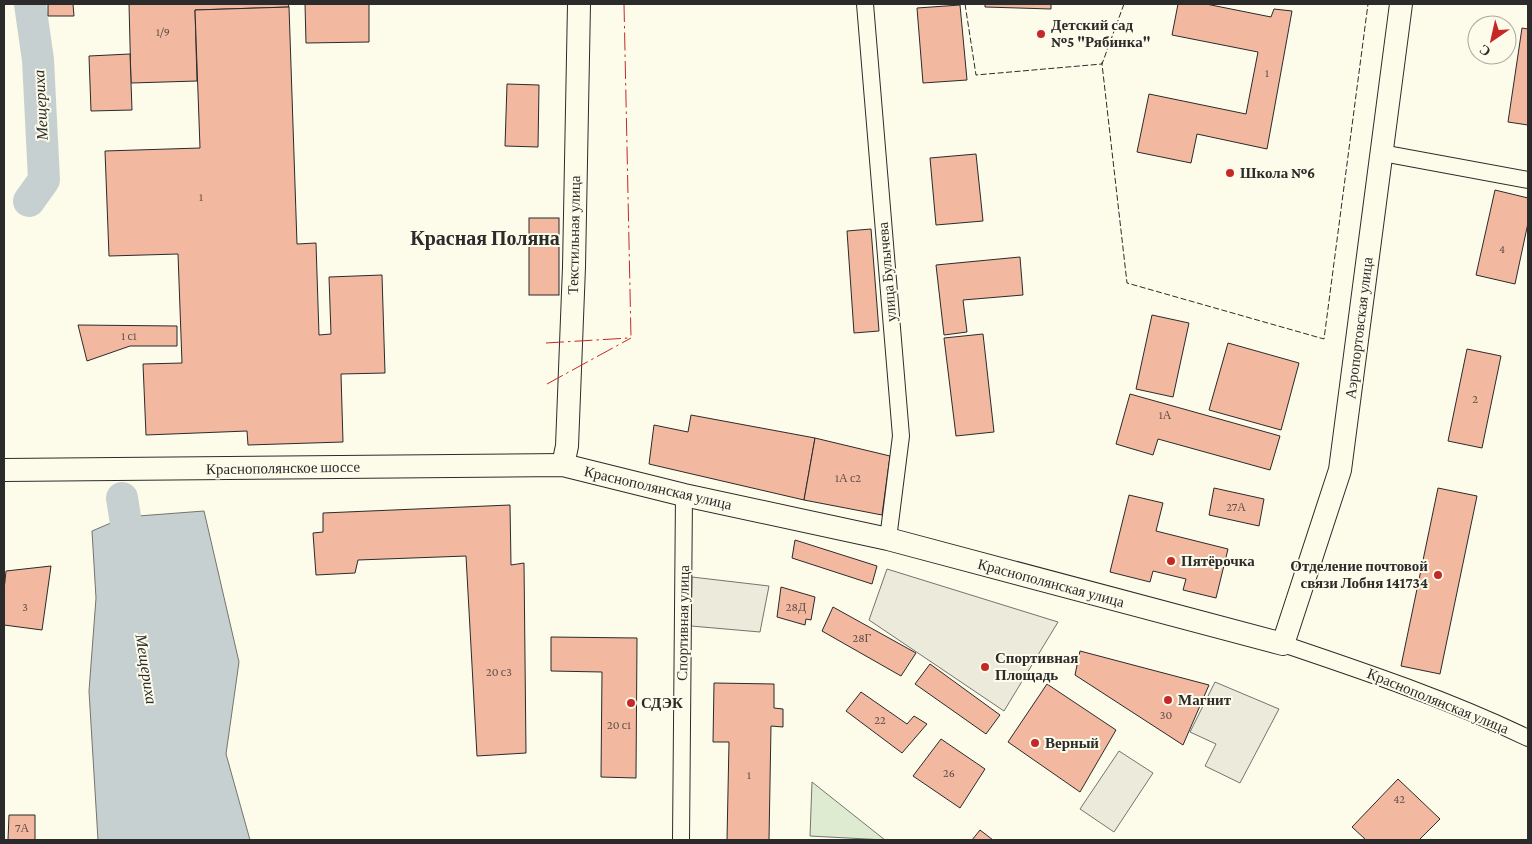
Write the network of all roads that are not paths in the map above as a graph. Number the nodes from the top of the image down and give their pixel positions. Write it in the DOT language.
graph roads {
  1 [pos="579,4"];
  2 [pos="865,4"];
  3 [pos="1401,4"];
  4 [pos="1382,153"];
  5 [pos="1528,180"];
  6 [pos="563,465"];
  7 [pos="4,470"];
  8 [pos="684,495"];
  9 [pos="888,539"];
  10 [pos="1283,644"];
  11 [pos="1528,738"];
  12 [pos="681,840"];
  1 -- 6 [label="street, Текстильная улица"];
  2 -- 9 [label="street, улица Булычева"];
  3 -- 4 [label="street, Аэропортовская улица"];
  4 -- 5 [label="street"];
  4 -- 10 [label="street, Аэропортовская улица"];
  6 -- 7 [label="street, Краснополянское шоссе"];
  6 -- 8 [label="street, Краснополянская улица"];
  8 -- 9 [label="street, Краснополянская улица"];
  8 -- 12 [label="street, Спортивная улица"];
  9 -- 10 [label="street, Краснополянская улица"];
  10 -- 11 [label="street, Краснополянская улица"];
}
